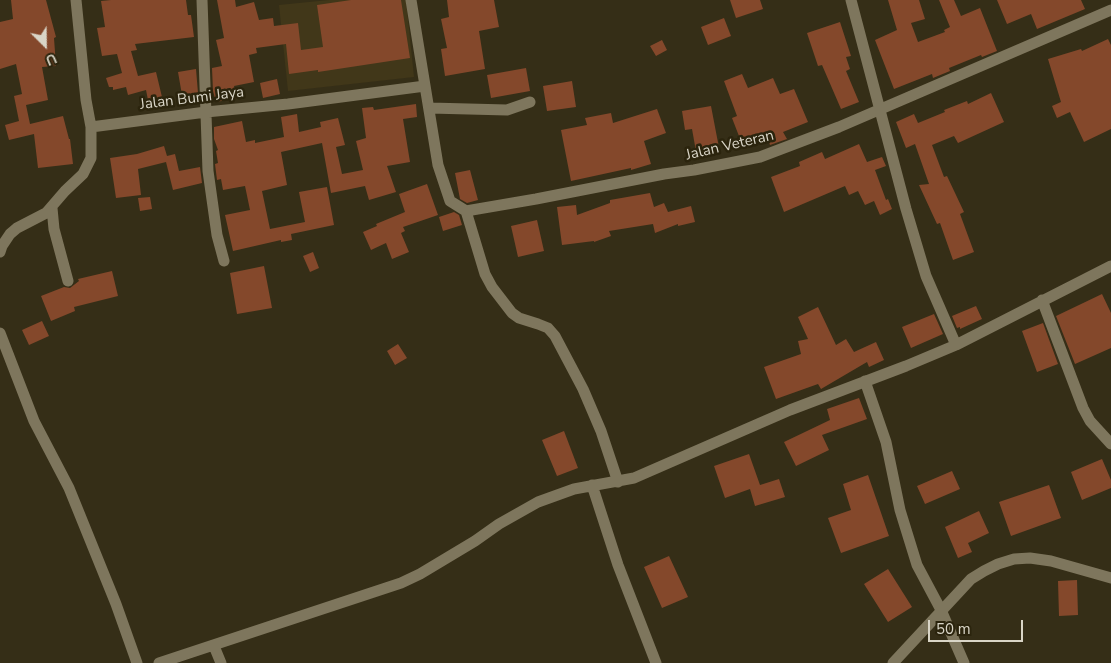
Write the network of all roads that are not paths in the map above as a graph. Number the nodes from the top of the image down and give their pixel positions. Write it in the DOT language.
graph roads {
  1 [pos="76,0"];
  2 [pos="202,0"];
  3 [pos="411,0"];
  4 [pos="851,0"];
  5 [pos="1111,10"];
  6 [pos="425,86"];
  7 [pos="530,102"];
  8 [pos="430,108"];
  9 [pos="880,109"];
  10 [pos="206,112"];
  11 [pos="91,127"];
  12 [pos="52,208"];
  13 [pos="466,211"];
  14 [pos="0,252"];
  15 [pos="224,261"];
  16 [pos="1111,266"];
  17 [pos="68,281"];
  18 [pos="1042,300"];
  19 [pos="0,337"];
  20 [pos="956,345"];
  21 [pos="865,381"];
  22 [pos="1111,444"];
  23 [pos="618,482"];
  24 [pos="592,485"];
  25 [pos="1111,578"];
  26 [pos="941,610"];
  27 [pos="214,646"];
  28 [pos="136,663"];
  29 [pos="159,663"];
  30 [pos="221,663"];
  31 [pos="656,663"];
  32 [pos="893,663"];
  33 [pos="964,663"];
  1 -- 11 [label="street"];
  2 -- 10 [label="street"];
  3 -- 6 [label="street"];
  4 -- 9 [label="street"];
  5 -- 9 [label="street, Jalan Veteran"];
  6 -- 8 [label="street"];
  6 -- 10 [label="street, Jalan Bumi Jaya"];
  7 -- 8 [label="street"];
  8 -- 13 [label="street"];
  9 -- 13 [label="street, Jalan Veteran"];
  9 -- 20 [label="street"];
  10 -- 11 [label="street, Jalan Bumi Jaya"];
  10 -- 15 [label="street"];
  11 -- 12 [label="street"];
  12 -- 14 [label="street"];
  12 -- 17 [label="street"];
  13 -- 23 [label="street"];
  16 -- 18 [label="street"];
  18 -- 20 [label="street"];
  18 -- 22 [label="street"];
  19 -- 28 [label="street"];
  20 -- 21 [label="street"];
  21 -- 23 [label="street"];
  21 -- 26 [label="street"];
  23 -- 24 [label="street"];
  24 -- 27 [label="street"];
  24 -- 31 [label="street"];
  25 -- 26 [label="street"];
  26 -- 32 [label="street"];
  26 -- 33 [label="street"];
  27 -- 29 [label="street"];
  27 -- 30 [label="street"];
}
